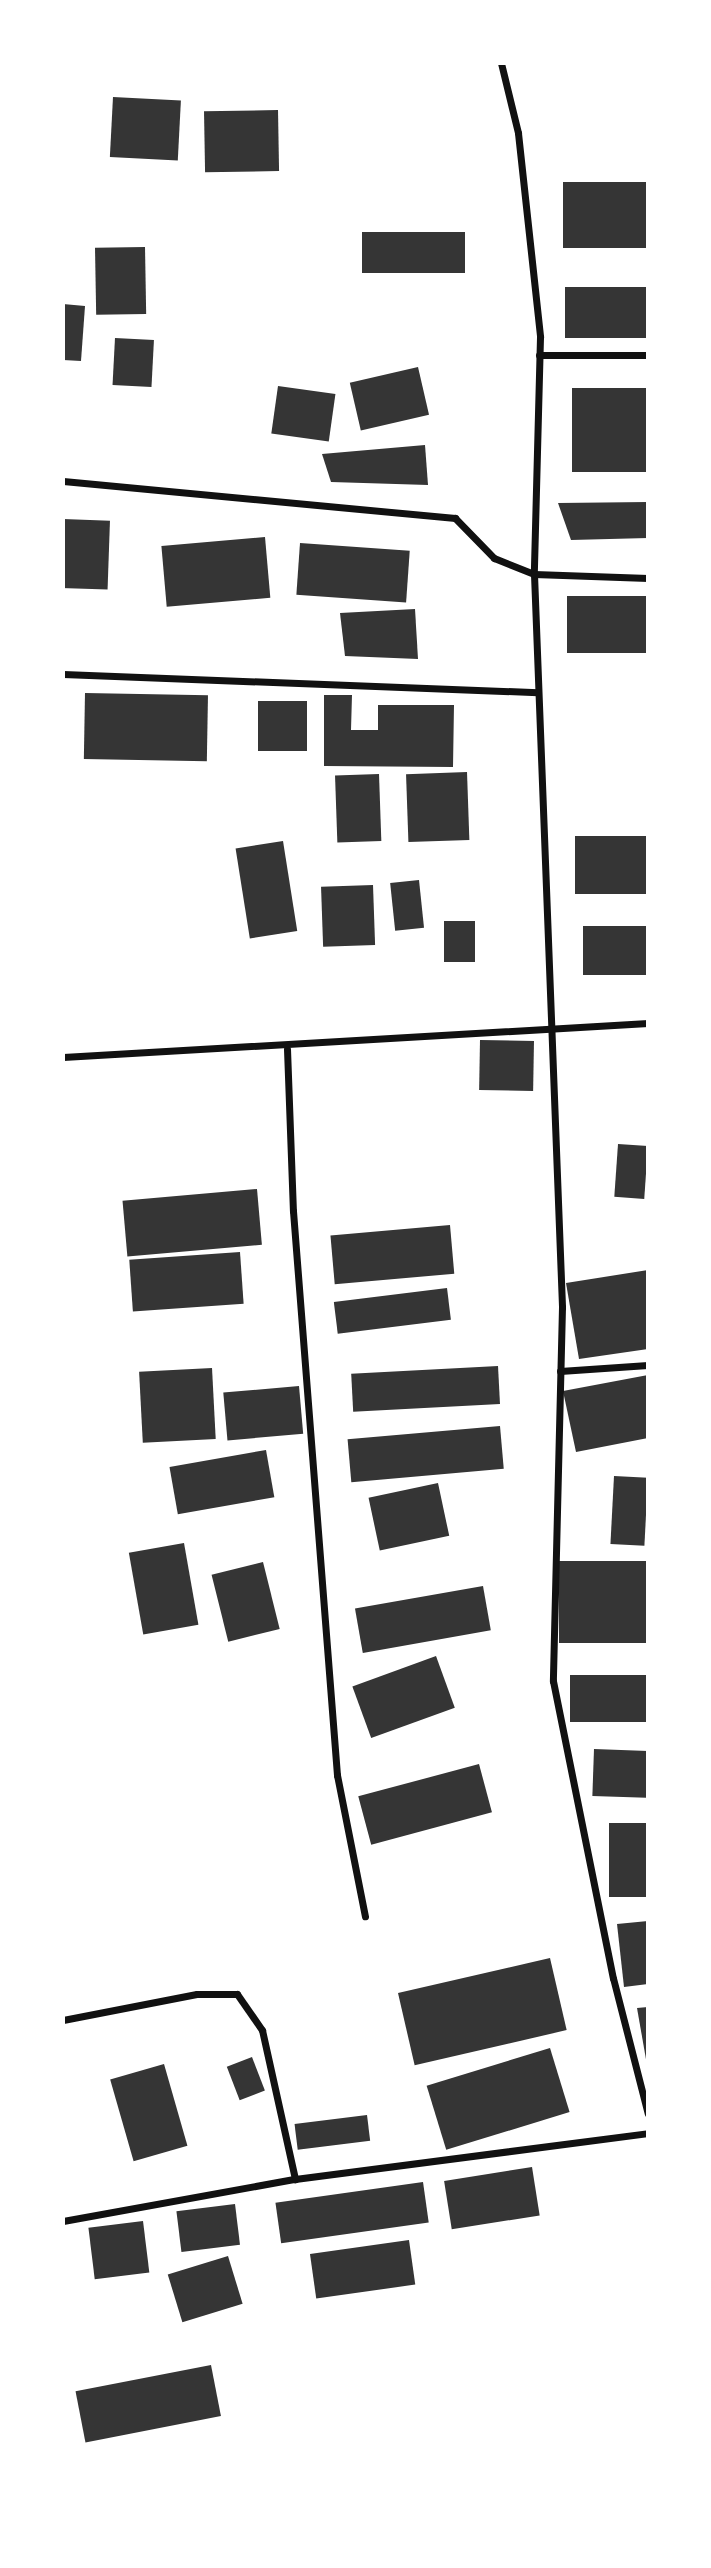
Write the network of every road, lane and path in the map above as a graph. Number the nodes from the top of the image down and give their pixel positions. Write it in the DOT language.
graph roads {
  1 [pos="501,63"];
  2 [pos="540,355"];
  3 [pos="648,355"];
  4 [pos="63,481"];
  5 [pos="534,574"];
  6 [pos="648,578"];
  7 [pos="63,674"];
  8 [pos="538,692"];
  9 [pos="648,1023"];
  10 [pos="552,1024"];
  11 [pos="287,1049"];
  12 [pos="63,1057"];
  13 [pos="648,1365"];
  14 [pos="560,1371"];
  15 [pos="365,1916"];
  16 [pos="63,2020"];
  17 [pos="648,2114"];
  18 [pos="648,2133"];
  19 [pos="295,2179"];
  20 [pos="63,2221"];
  1 -- 2 [label="street"];
  2 -- 3 [label="street"];
  2 -- 5 [label="street"];
  4 -- 5 [label="street"];
  5 -- 6 [label="street"];
  5 -- 8 [label="street"];
  7 -- 8 [label="street"];
  8 -- 10 [label="street"];
  9 -- 10 [label="street"];
  10 -- 11 [label="street"];
  10 -- 14 [label="street"];
  11 -- 12 [label="street"];
  11 -- 15 [label="street"];
  13 -- 14 [label="street"];
  14 -- 17 [label="street"];
  16 -- 19 [label="street"];
  18 -- 19 [label="street"];
  19 -- 20 [label="street"];
}
